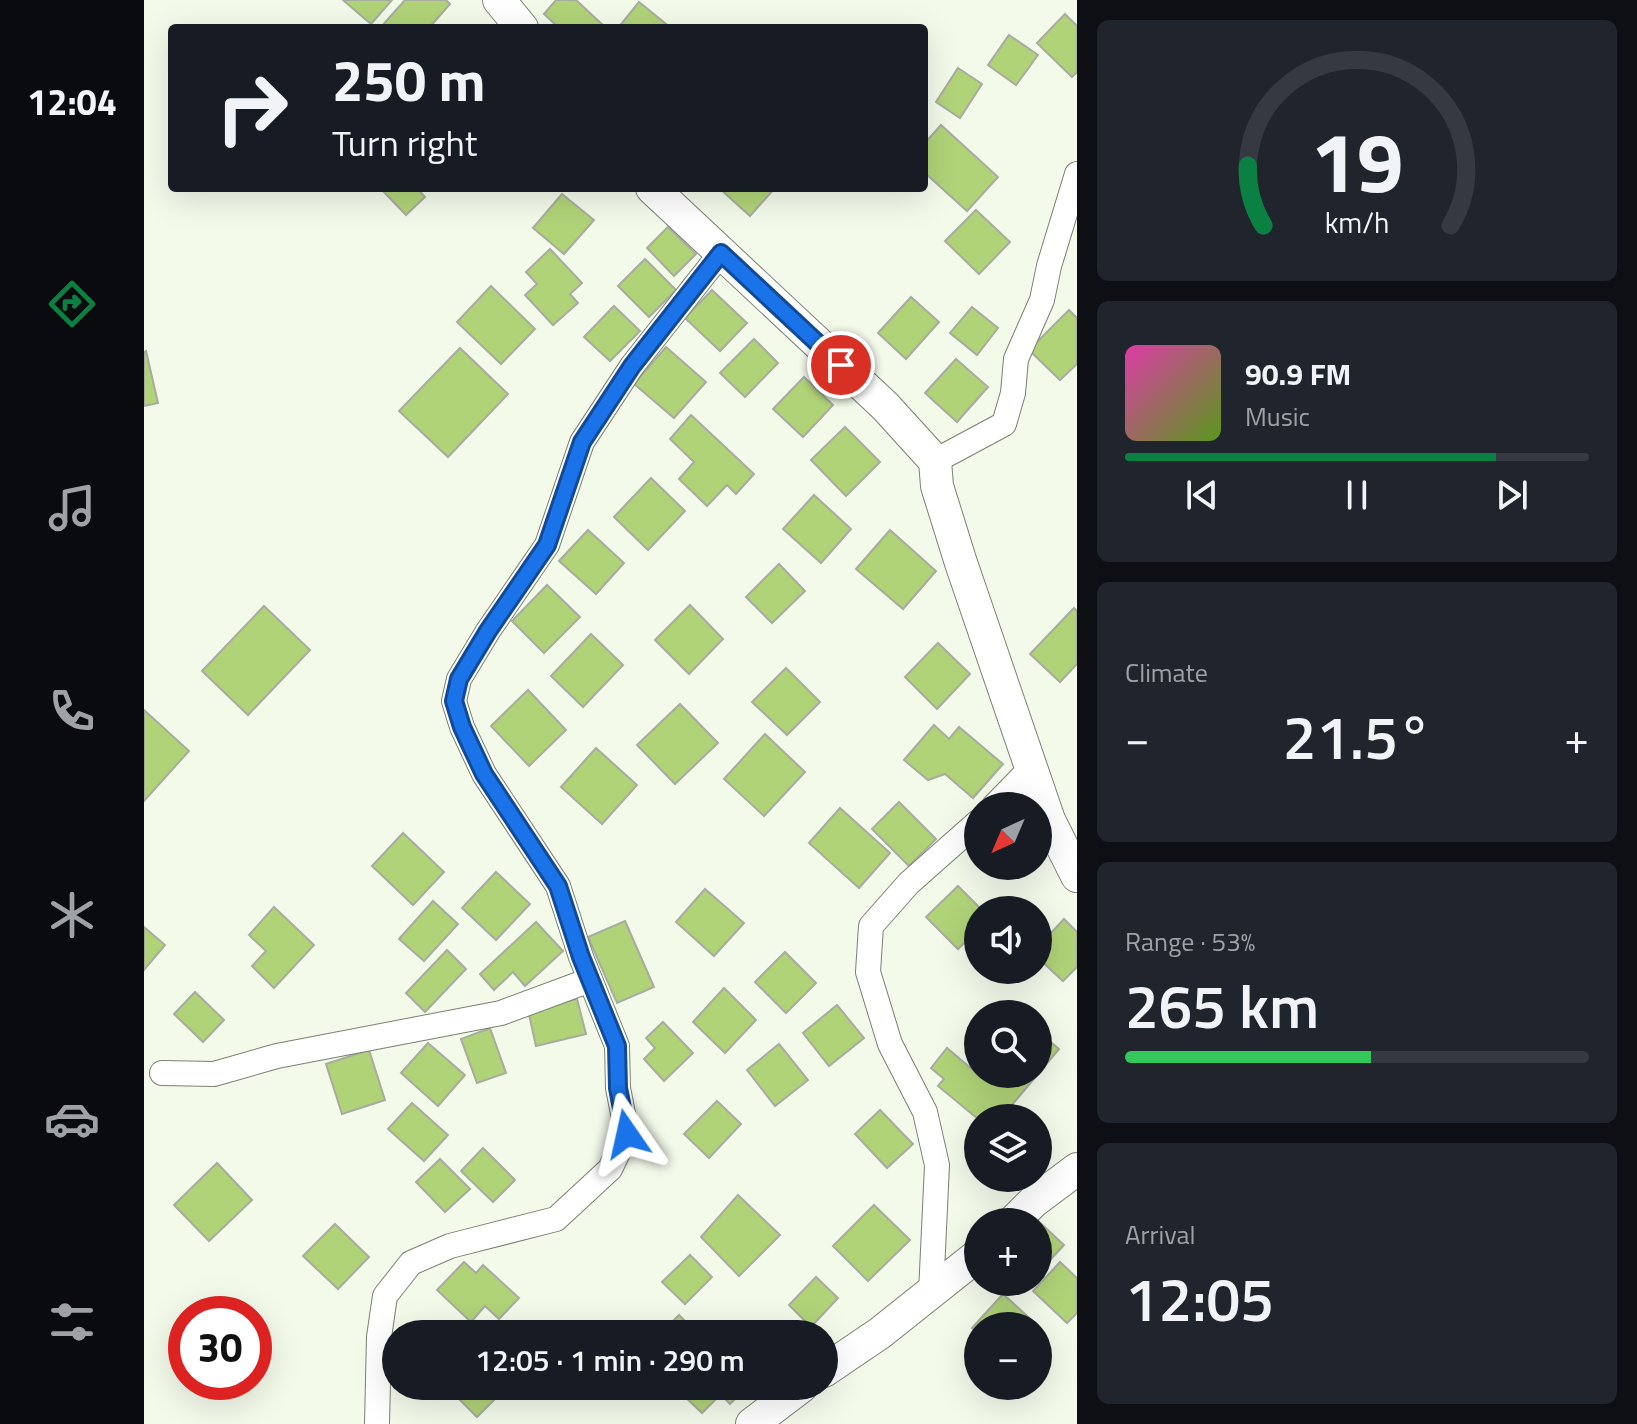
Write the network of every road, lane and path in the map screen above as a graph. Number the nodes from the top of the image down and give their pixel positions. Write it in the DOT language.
graph roads {
  1 [pos="499,0"];
  2 [pos="519,24"];
  3 [pos="1077,174"];
  4 [pos="656,192"];
  5 [pos="721,253"];
  6 [pos="935,461"];
  7 [pos="1031,768"];
  8 [pos="1008,792"];
  9 [pos="964,834"];
  10 [pos="1077,876"];
  11 [pos="590,980"];
  12 [pos="162,1073"];
  13 [pos="1077,1169"];
  14 [pos="1027,1208"];
  15 [pos="964,1266"];
  16 [pos="931,1293"];
  17 [pos="838,1362"];
  18 [pos="784,1400"];
  19 [pos="377,1424"];
  20 [pos="752,1424"];
  1 -- 2 [label="main road"];
  3 -- 6 [label="street"];
  4 -- 5 [label="main road"];
  5 -- 6 [label="main road"];
  5 -- 11 [label="street"];
  6 -- 7 [label="main road"];
  7 -- 8 [label="street"];
  7 -- 10 [label="main road"];
  9 -- 16 [label="street"];
  11 -- 12 [label="street"];
  11 -- 19 [label="street"];
  13 -- 14 [label="main road"];
  15 -- 16 [label="main road"];
  16 -- 17 [label="main road"];
  18 -- 20 [label="main road"];
}
